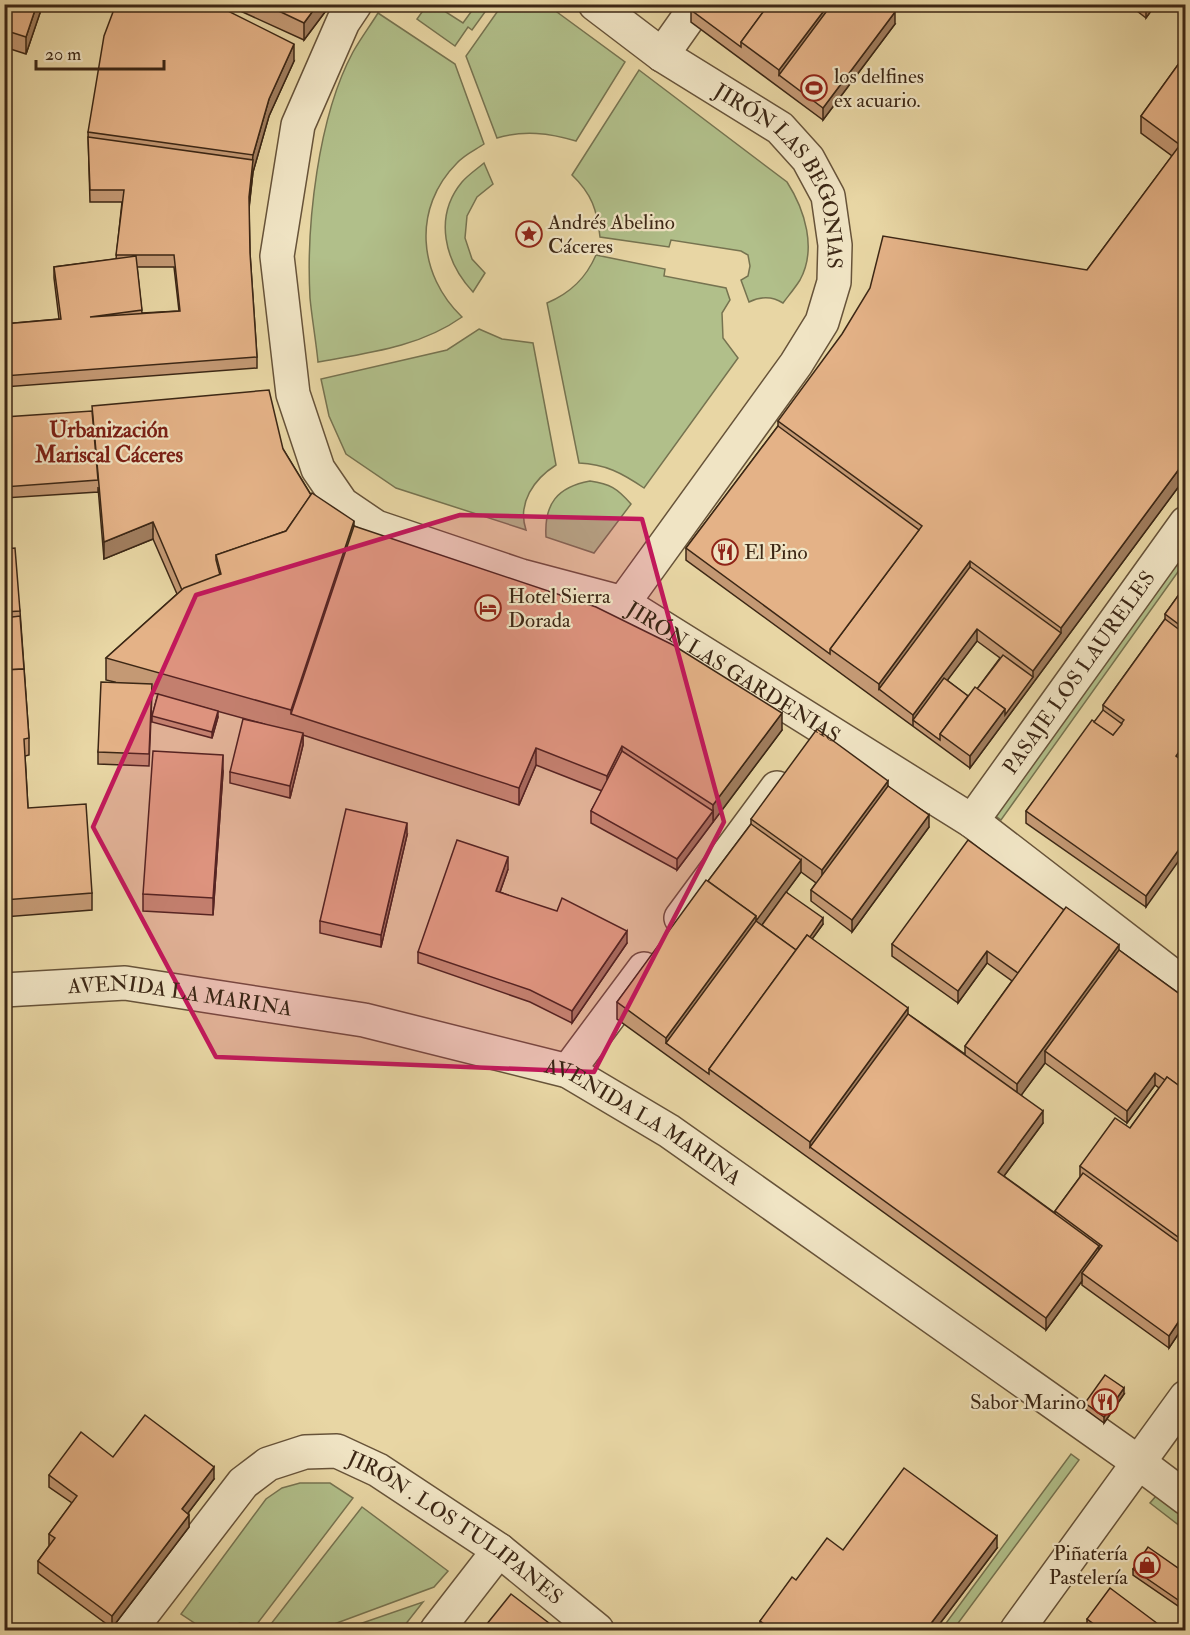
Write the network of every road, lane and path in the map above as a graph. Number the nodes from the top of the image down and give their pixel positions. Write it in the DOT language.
graph roads {
  1 [pos="355,4"];
  2 [pos="596,4"];
  3 [pos="698,4"];
  4 [pos="662,55"];
  5 [pos="294,394"];
  6 [pos="259,398"];
  7 [pos="1185,523"];
  8 [pos="623,603"];
  9 [pos="807,747"];
  10 [pos="972,821"];
  11 [pos="1185,986"];
  12 [pos="4,990"];
  13 [pos="568,1071"];
  14 [pos="1185,1397"];
  15 [pos="1138,1462"];
  16 [pos="1185,1498"];
  17 [pos="499,1550"];
  18 [pos="130,1630"];
  19 [pos="437,1630"];
  20 [pos="597,1630"];
  21 [pos="1017,1630"];
  1 -- 5 [label="street, JIRÓN LAS GARDENIAS"];
  2 -- 4 [label="street, JIRÓN LAS BEGONIAS"];
  3 -- 4 [label="street"];
  4 -- 8 [label="street, JIRÓN LAS BEGONIAS"];
  5 -- 6 [label="street"];
  5 -- 8 [label="street, JIRÓN LAS GARDENIAS"];
  7 -- 10 [label="street, PASAJE LOS LAURELES"];
  8 -- 9 [label="street, JIRÓN LAS GARDENIAS"];
  9 -- 10 [label="street, JIRÓN LAS GARDENIAS"];
  9 -- 13 [label="street"];
  10 -- 11 [label="street, JIRÓN LAS GARDENIAS"];
  12 -- 13 [label="street, AVENIDA LA MARINA"];
  13 -- 15 [label="street, AVENIDA LA MARINA"];
  14 -- 15 [label="street"];
  15 -- 16 [label="street, AVENIDA LA MARINA"];
  15 -- 21 [label="street"];
  17 -- 18 [label="street, JIRÓN . LOS TULIPANES"];
  17 -- 19 [label="street"];
  17 -- 20 [label="street, JIRÓN . LOS TULIPANES"];
}
